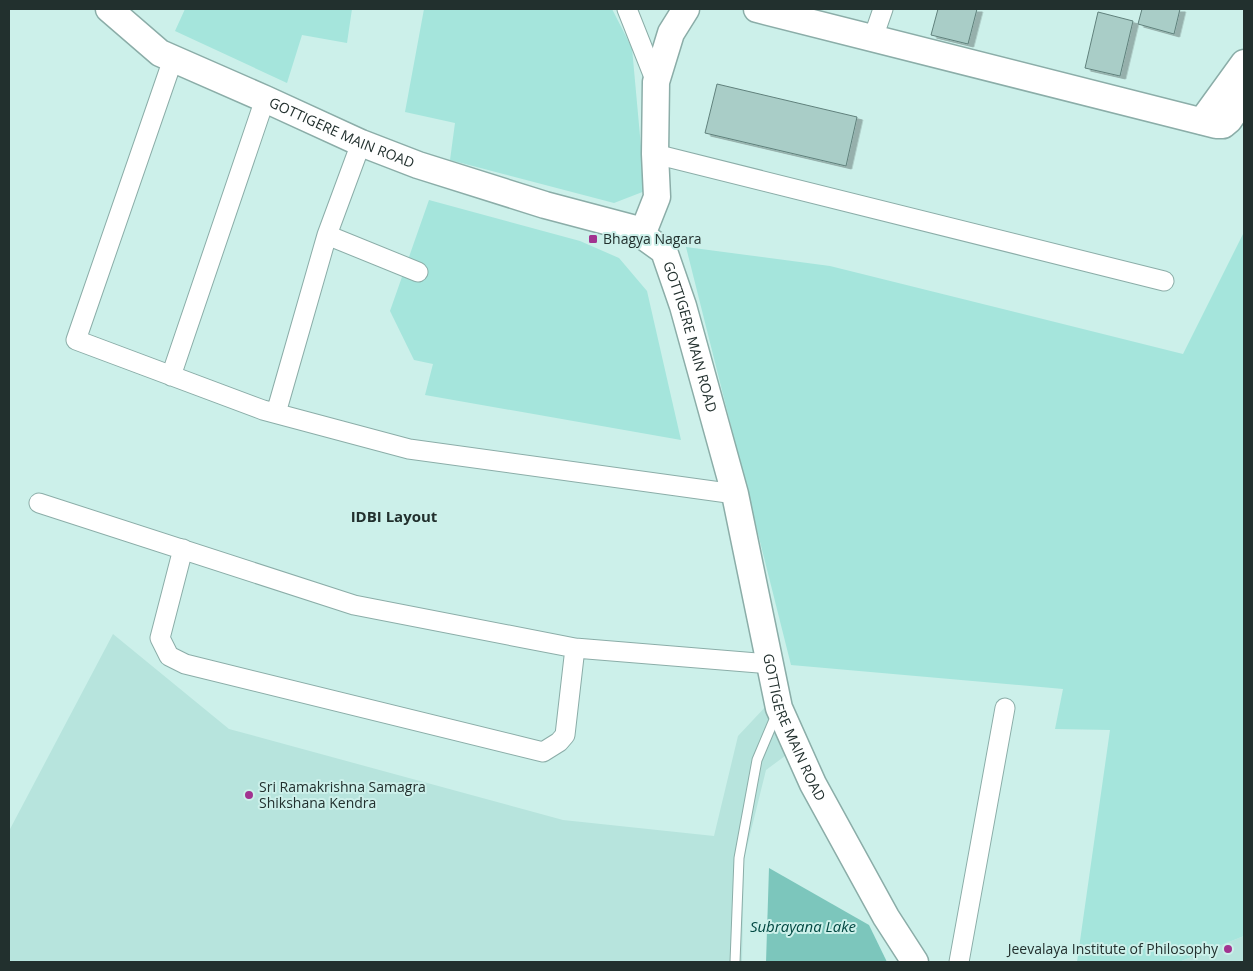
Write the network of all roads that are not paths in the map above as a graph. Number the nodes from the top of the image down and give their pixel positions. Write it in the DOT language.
graph roads {
  1 [pos="109,9"];
  2 [pos="627,9"];
  3 [pos="686,9"];
  4 [pos="757,9"];
  5 [pos="882,9"];
  6 [pos="873,38"];
  7 [pos="173,59"];
  8 [pos="1244,63"];
  9 [pos="656,82"];
  10 [pos="1244,98"];
  11 [pos="265,99"];
  12 [pos="1202,121"];
  13 [pos="361,142"];
  14 [pos="655,154"];
  15 [pos="642,234"];
  16 [pos="327,235"];
  17 [pos="418,272"];
  18 [pos="1164,281"];
  19 [pos="171,376"];
  20 [pos="276,414"];
  21 [pos="735,494"];
  22 [pos="38,503"];
  23 [pos="183,550"];
  24 [pos="575,648"];
  25 [pos="770,664"];
  26 [pos="780,708"];
  27 [pos="1004,708"];
  28 [pos="735,962"];
  29 [pos="915,962"];
  30 [pos="959,962"];
  1 -- 7 [label="street, GOTTIGERE MAIN ROAD"];
  2 -- 9 [label="street"];
  3 -- 9 [label="street"];
  4 -- 6 [label="street"];
  5 -- 6 [label="street"];
  6 -- 12 [label="street"];
  7 -- 11 [label="street, GOTTIGERE MAIN ROAD"];
  7 -- 19 [label="street"];
  8 -- 12 [label="street"];
  9 -- 14 [label="street"];
  10 -- 12 [label="street"];
  11 -- 13 [label="street, GOTTIGERE MAIN ROAD"];
  11 -- 19 [label="street"];
  13 -- 15 [label="street, GOTTIGERE MAIN ROAD"];
  13 -- 16 [label="street"];
  14 -- 15 [label="street"];
  14 -- 18 [label="street"];
  15 -- 21 [label="street, GOTTIGERE MAIN ROAD"];
  16 -- 17 [label="street"];
  16 -- 20 [label="street"];
  19 -- 20 [label="street"];
  20 -- 21 [label="street"];
  21 -- 25 [label="street, GOTTIGERE MAIN ROAD"];
  22 -- 23 [label="street"];
  23 -- 24 [label="street"];
  23 -- 24 [label="street"];
  24 -- 25 [label="street"];
  25 -- 26 [label="street, GOTTIGERE MAIN ROAD"];
  26 -- 28 [label="lane"];
  26 -- 29 [label="street, GOTTIGERE MAIN ROAD"];
  27 -- 30 [label="street"];
}
